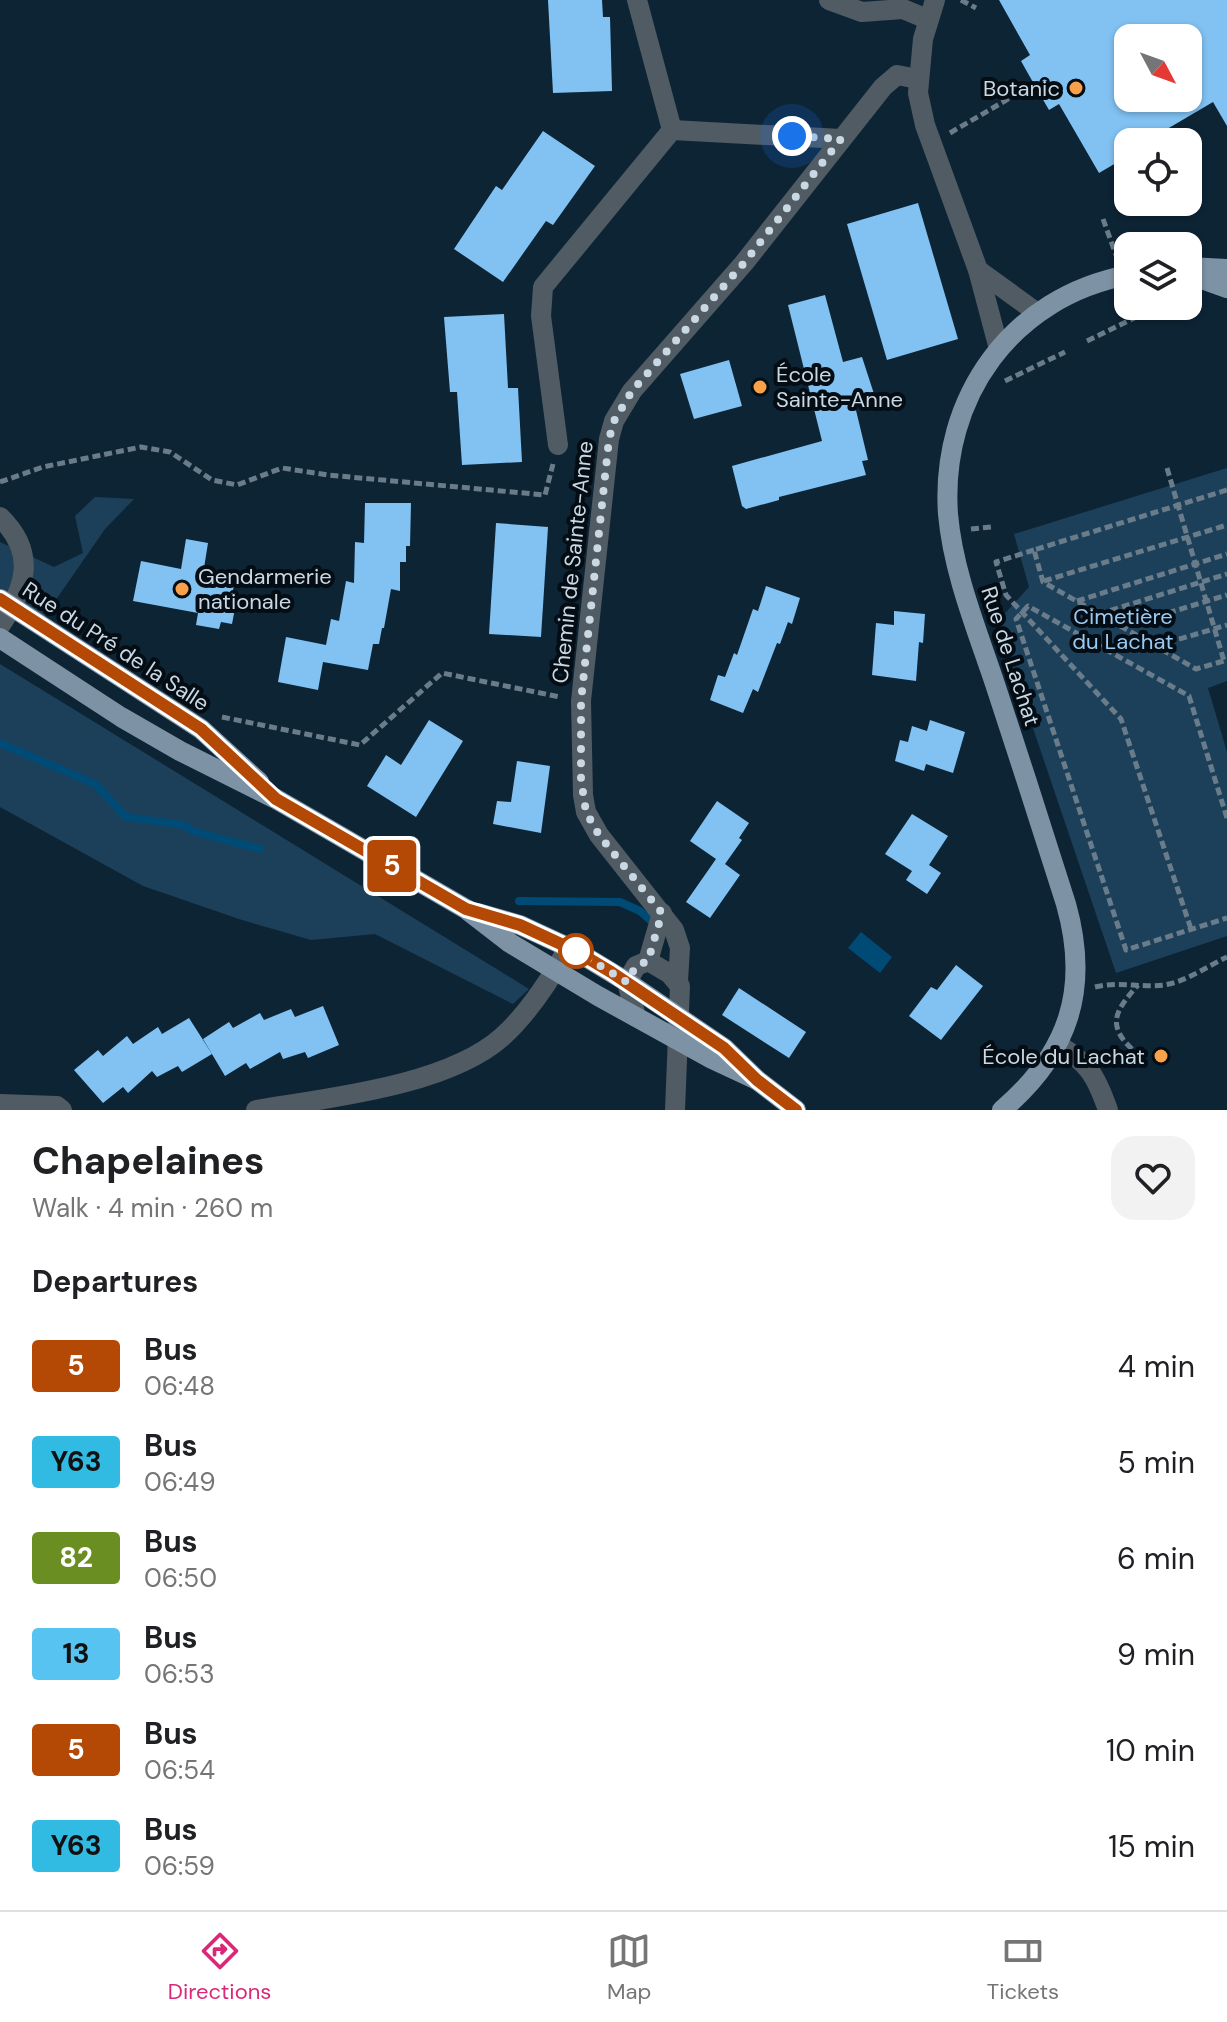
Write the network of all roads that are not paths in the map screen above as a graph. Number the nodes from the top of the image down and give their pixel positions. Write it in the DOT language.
graph roads {
  1 [pos="637,0"];
  2 [pos="829,0"];
  3 [pos="931,9"];
  4 [pos="918,79"];
  5 [pos="672,130"];
  6 [pos="841,139"];
  7 [pos="1202,268"];
  8 [pos="1227,269"];
  9 [pos="978,270"];
  10 [pos="1114,279"];
  11 [pos="1202,279"];
  12 [pos="1227,288"];
  13 [pos="1036,312"];
  14 [pos="999,349"];
  15 [pos="558,445"];
  16 [pos="0,517"];
  17 [pos="6,603"];
  18 [pos="0,626"];
  19 [pos="0,638"];
  20 [pos="276,799"];
  21 [pos="466,909"];
  22 [pos="662,913"];
  23 [pos="568,948"];
  24 [pos="648,961"];
  25 [pos="555,971"];
  26 [pos="678,981"];
  27 [pos="627,982"];
  28 [pos="636,1017"];
  29 [pos="680,1018"];
  30 [pos="678,1040"];
  31 [pos="1057,1044"];
  32 [pos="757,1080"];
  33 [pos="0,1104"];
  34 [pos="62,1110"];
  35 [pos="256,1110"];
  36 [pos="675,1110"];
  37 [pos="796,1110"];
  38 [pos="1002,1110"];
  39 [pos="1108,1110"];
  1 -- 5 [label="street"];
  2 -- 3 [label="street"];
  3 -- 4 [label="street"];
  4 -- 6 [label="street, Chemin de Sainte-Anne"];
  4 -- 9 [label="street"];
  5 -- 6 [label="street"];
  5 -- 15 [label="street"];
  6 -- 22 [label="street, Chemin de Sainte-Anne"];
  7 -- 8 [label="main road"];
  9 -- 13 [label="street"];
  9 -- 14 [label="street"];
  10 -- 13 [label="main road, Rue de Lachat"];
  11 -- 12 [label="main road"];
  13 -- 14 [label="main road, Rue de Lachat"];
  14 -- 31 [label="main road, Rue de Lachat"];
  16 -- 17 [label="street"];
  17 -- 18 [label="street"];
  17 -- 20 [label="main road, Rue du Pré de la Salle"];
  19 -- 20 [label="main road, Rue du Pré de la Salle"];
  20 -- 21 [label="main road, Rue du Pré de la Salle"];
  21 -- 23 [label="main road, Rue du Pré de la Salle"];
  21 -- 25 [label="main road, Rue du Pré de la Salle"];
  22 -- 24 [label="street"];
  22 -- 26 [label="street, Chemin de Sainte-Anne"];
  23 -- 25 [label="street"];
  23 -- 27 [label="main road, Rue du Pré de la Salle"];
  24 -- 26 [label="street"];
  24 -- 27 [label="street"];
  25 -- 28 [label="main road, Rue du Pré de la Salle"];
  25 -- 35 [label="street"];
  26 -- 29 [label="street"];
  27 -- 28 [label="street"];
  27 -- 29 [label="main road, Rue du Pré de la Salle"];
  28 -- 30 [label="main road, Rue du Pré de la Salle"];
  29 -- 30 [label="street"];
  29 -- 32 [label="main road"];
  30 -- 32 [label="main road"];
  30 -- 36 [label="street"];
  31 -- 38 [label="main road, Rue de Lachat"];
  31 -- 39 [label="street"];
  32 -- 37 [label="main road"];
  33 -- 34 [label="street"];
}
